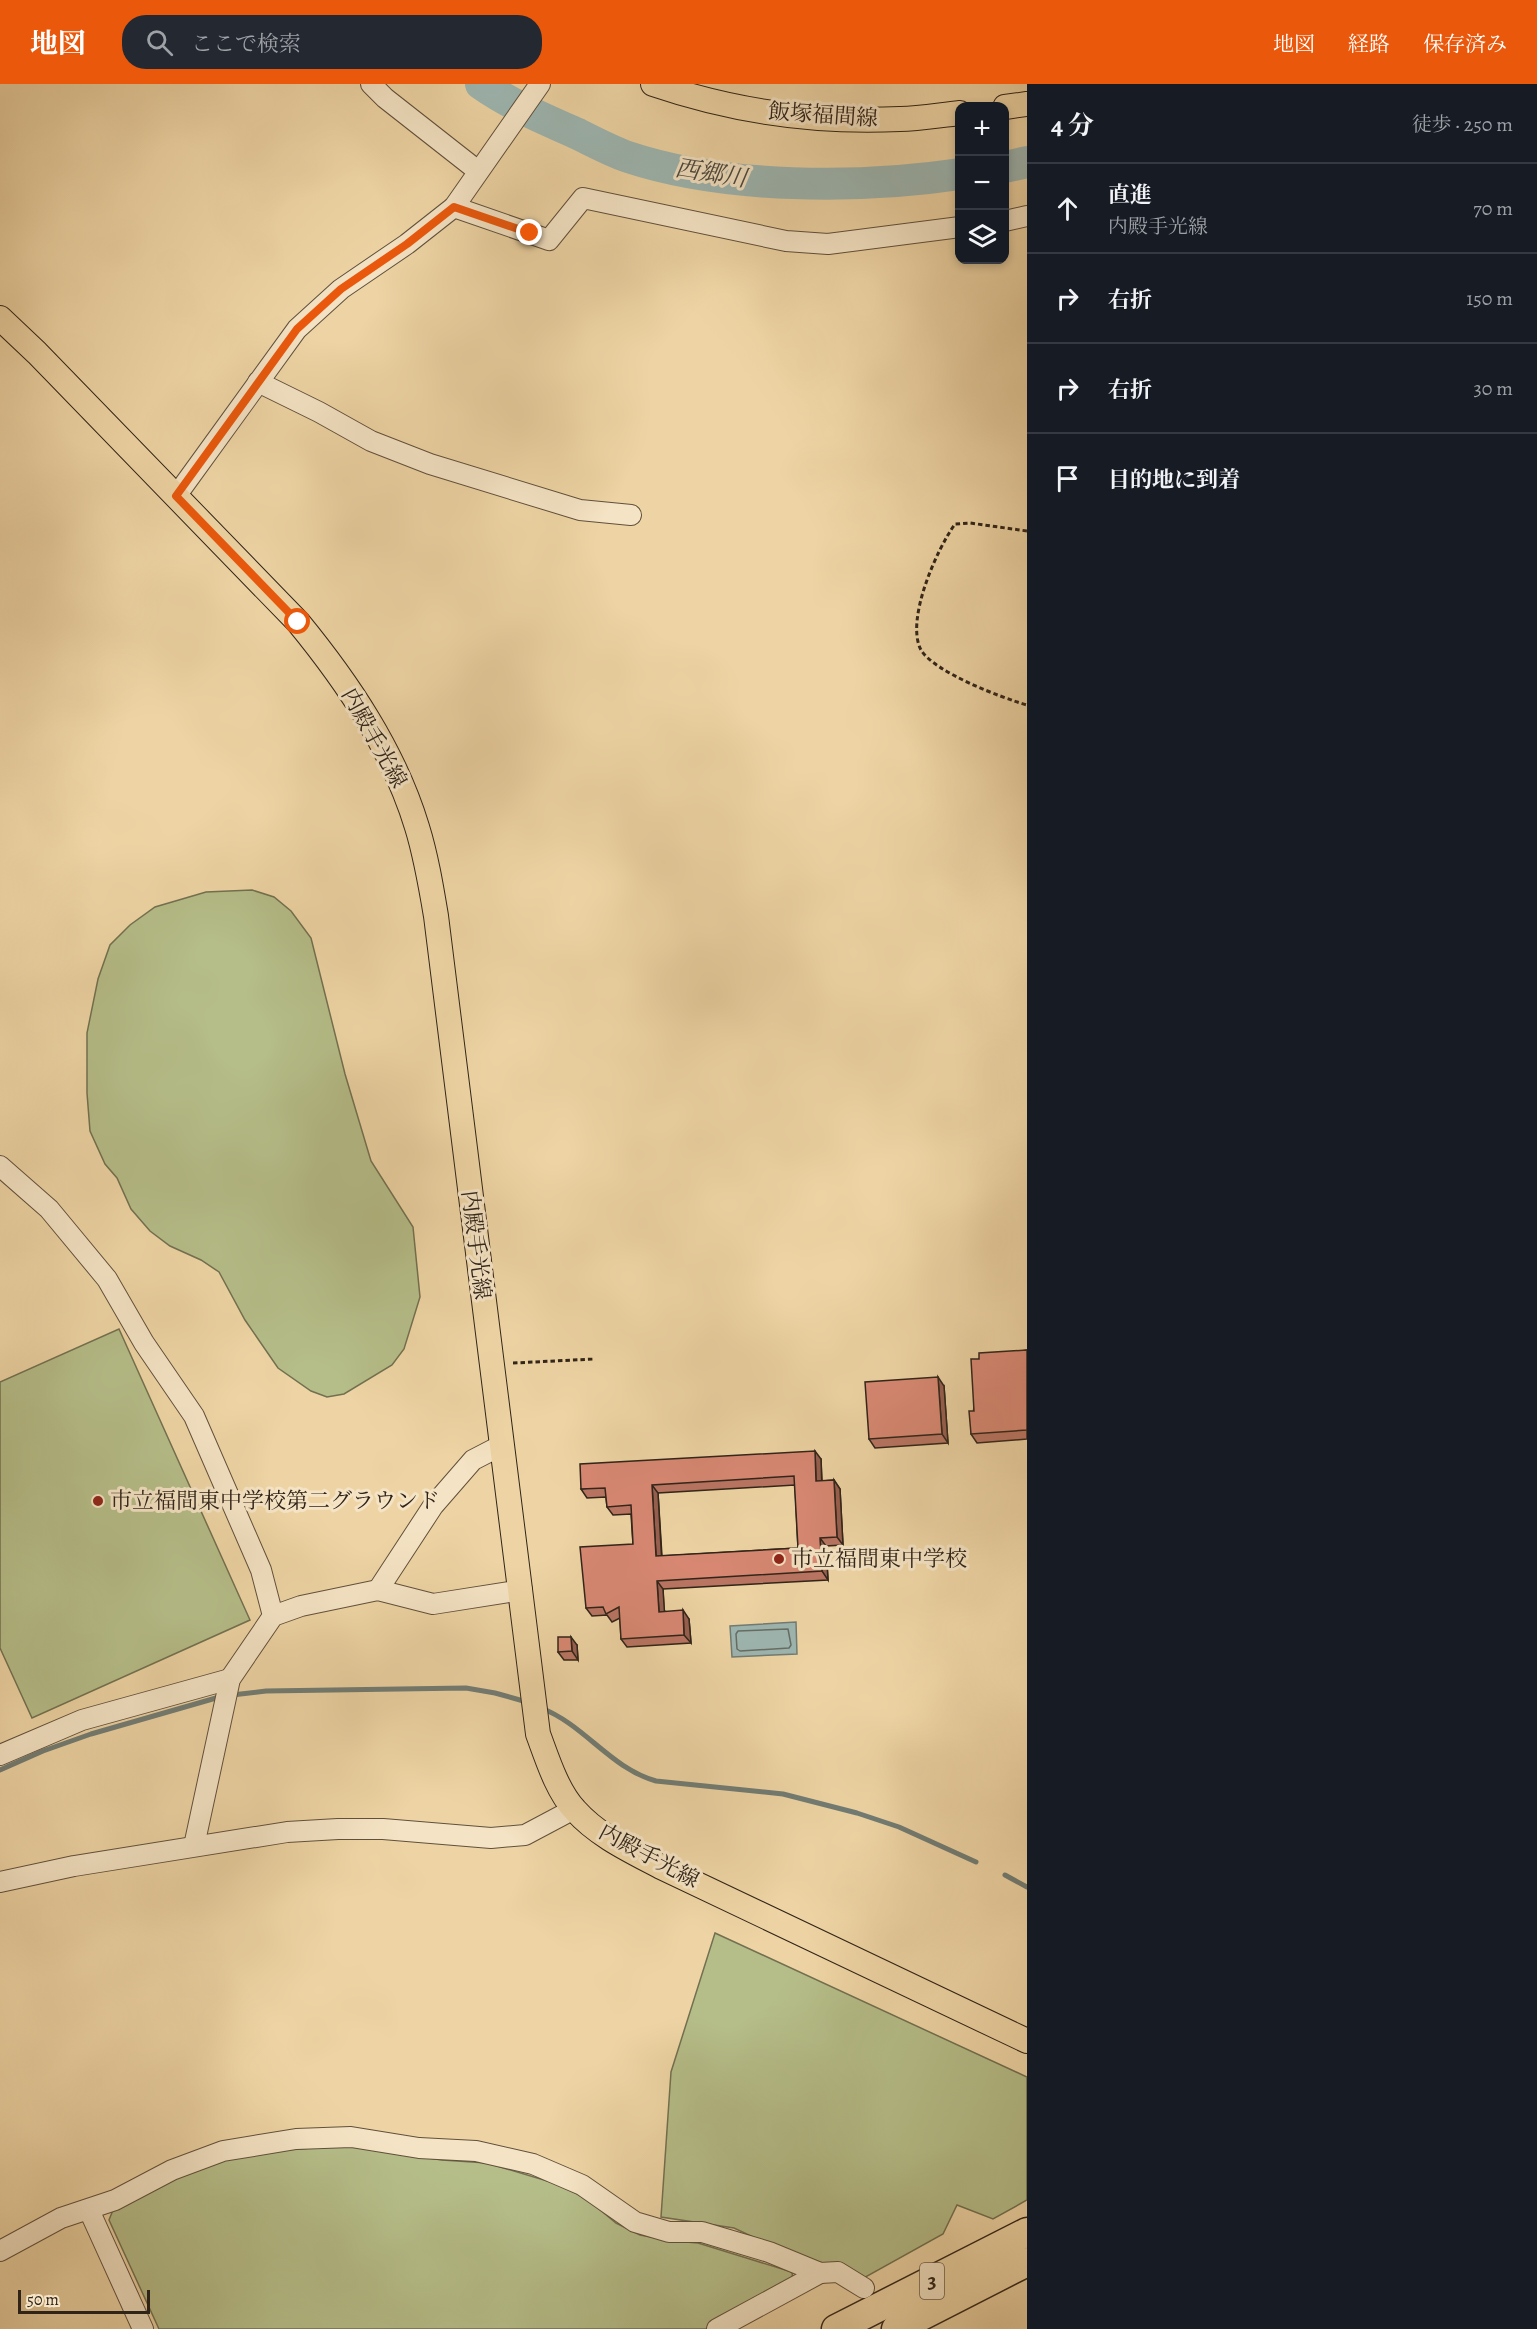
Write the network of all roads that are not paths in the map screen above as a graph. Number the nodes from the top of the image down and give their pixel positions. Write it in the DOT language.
graph roads {
  1 [pos="371,84"];
  2 [pos="653,84"];
  3 [pos="536,88"];
  4 [pos="1027,104"];
  5 [pos="1009,106"];
  6 [pos="955,114"];
  7 [pos="483,164"];
  8 [pos="454,207"];
  9 [pos="1027,216"];
  10 [pos="1009,220"];
  11 [pos="955,228"];
  12 [pos="0,318"];
  13 [pos="258,382"];
  14 [pos="176,496"];
  15 [pos="631,515"];
  16 [pos="0,1166"];
  17 [pos="502,1445"];
  18 [pos="378,1590"];
  19 [pos="522,1590"];
  20 [pos="273,1616"];
  21 [pos="230,1679"];
  22 [pos="0,1755"];
  23 [pos="574,1809"];
  24 [pos="194,1846"];
  25 [pos="0,1882"];
  26 [pos="1027,2042"];
  27 [pos="89,2210"];
  28 [pos="1027,2232"];
  29 [pos="0,2251"];
  30 [pos="1027,2262"];
  31 [pos="820,2273"];
  32 [pos="864,2288"];
  33 [pos="143,2329"];
  34 [pos="717,2329"];
  35 [pos="836,2329"];
  36 [pos="896,2329"];
  1 -- 7 [label="street"];
  2 -- 6 [label="main road, 飯塚福間線"];
  3 -- 7 [label="street"];
  4 -- 5 [label="main road"];
  7 -- 8 [label="street"];
  8 -- 11 [label="street"];
  8 -- 13 [label="street"];
  9 -- 10 [label="street"];
  12 -- 14 [label="main road, 内殿手光線"];
  13 -- 14 [label="street"];
  13 -- 15 [label="street"];
  14 -- 17 [label="main road, 内殿手光線"];
  16 -- 20 [label="street"];
  17 -- 18 [label="street"];
  17 -- 19 [label="main road, 内殿手光線"];
  18 -- 19 [label="street"];
  18 -- 20 [label="street"];
  19 -- 23 [label="main road, 内殿手光線"];
  20 -- 21 [label="street"];
  21 -- 22 [label="street"];
  21 -- 24 [label="street"];
  23 -- 24 [label="street"];
  23 -- 26 [label="main road, 内殿手光線"];
  24 -- 25 [label="street"];
  27 -- 29 [label="street"];
  27 -- 31 [label="street"];
  27 -- 33 [label="street"];
  28 -- 35 [label="highway, 3"];
  30 -- 36 [label="highway, 3"];
  31 -- 32 [label="street"];
  31 -- 34 [label="street"];
}
